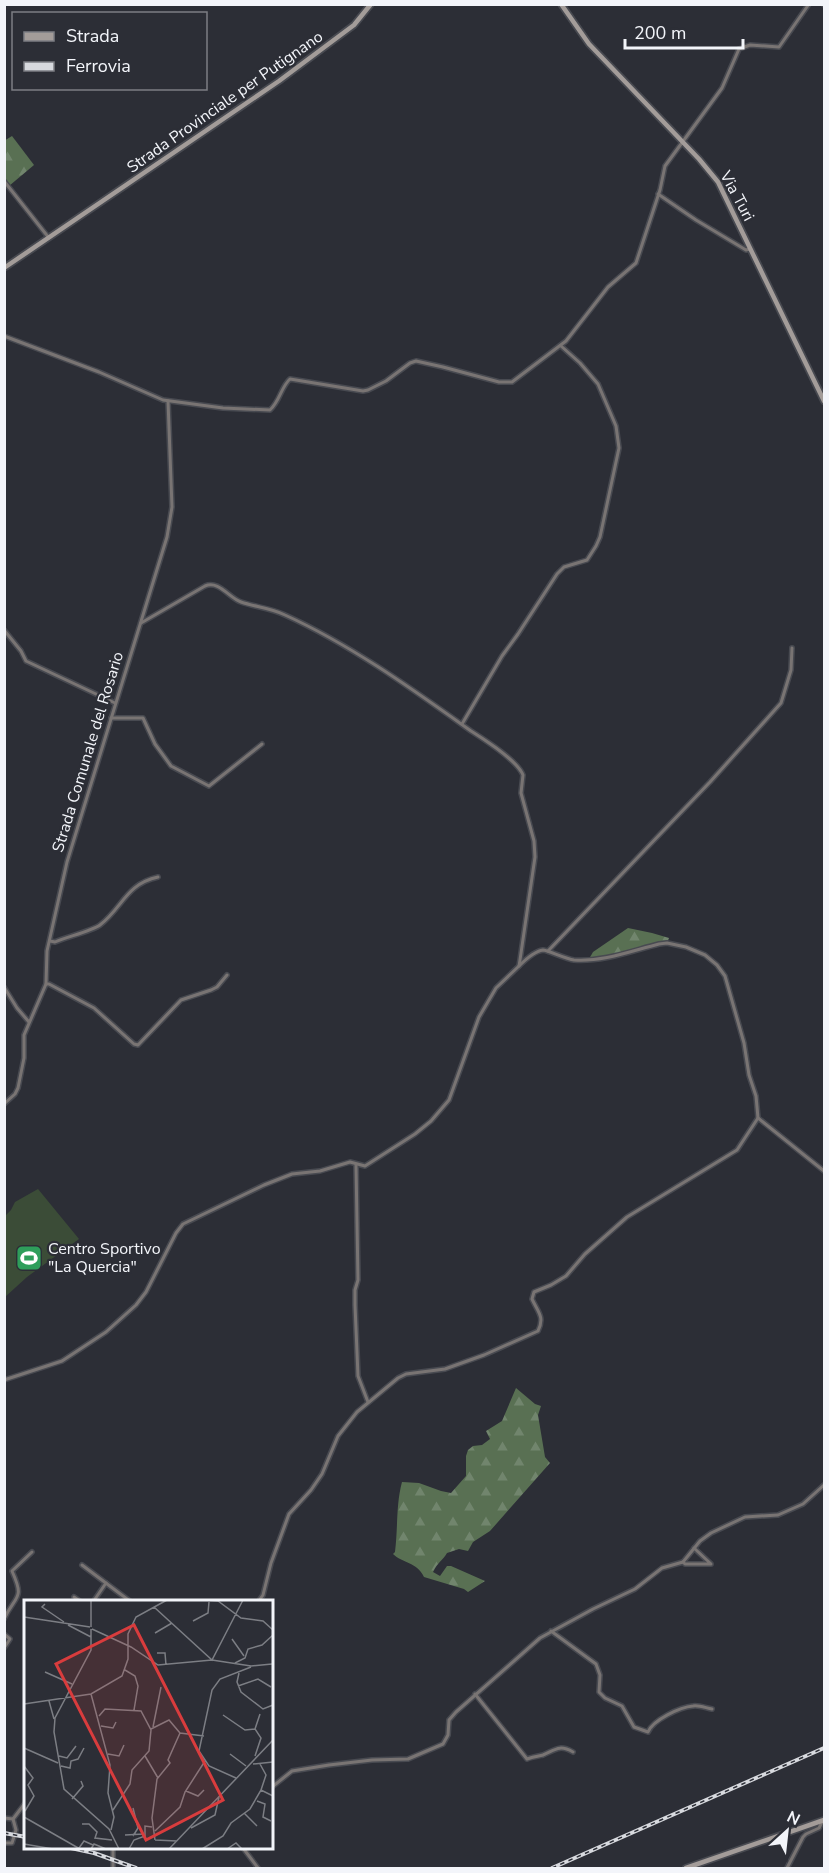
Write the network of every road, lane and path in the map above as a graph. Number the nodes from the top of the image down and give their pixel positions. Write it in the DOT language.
graph roads {
  1 [pos="371,4"];
  2 [pos="561,4"];
  3 [pos="809,4"];
  4 [pos="682,141"];
  5 [pos="4,181"];
  6 [pos="658,194"];
  7 [pos="49,238"];
  8 [pos="750,249"];
  9 [pos="4,268"];
  10 [pos="4,336"];
  11 [pos="561,346"];
  12 [pos="168,401"];
  13 [pos="825,401"];
  14 [pos="141,623"];
  15 [pos="4,630"];
  16 [pos="792,648"];
  17 [pos="116,703"];
  18 [pos="111,718"];
  19 [pos="462,724"];
  20 [pos="262,744"];
  21 [pos="158,877"];
  22 [pos="50,941"];
  23 [pos="548,951"];
  24 [pos="519,966"];
  25 [pos="227,975"];
  26 [pos="46,984"];
  27 [pos="4,987"];
  28 [pos="29,1022"];
  29 [pos="4,1104"];
  30 [pos="758,1118"];
  31 [pos="356,1165"];
  32 [pos="825,1171"];
  33 [pos="4,1380"];
  34 [pos="368,1402"];
  35 [pos="825,1485"];
  36 [pos="694,1548"];
  37 [pos="32,1552"];
  38 [pos="683,1562"];
  39 [pos="82,1565"];
  40 [pos="106,1583"];
  41 [pos="74,1597"];
  42 [pos="78,1600"];
  43 [pos="94,1600"];
  44 [pos="128,1600"];
  45 [pos="259,1600"];
  46 [pos="4,1619"];
  47 [pos="551,1631"];
  48 [pos="4,1634"];
  49 [pos="4,1648"];
  50 [pos="475,1694"];
  51 [pos="712,1709"];
  52 [pos="573,1752"];
  53 [pos="273,1786"];
  54 [pos="24,1805"];
  55 [pos="4,1818"];
  56 [pos="13,1819"];
  57 [pos="824,1820"];
  58 [pos="4,1844"];
  59 [pos="113,1849"];
  60 [pos="244,1849"];
  61 [pos="113,1869"];
  62 [pos="258,1869"];
  63 [pos="686,1869"];
  64 [pos="788,1869"];
  1 -- 7 [label="main road, Strada Provinciale per Putignano"];
  2 -- 4 [label="main road, Via Turi"];
  3 -- 4 [label="street"];
  4 -- 6 [label="street"];
  4 -- 8 [label="main road, Via Turi"];
  5 -- 7 [label="street"];
  6 -- 8 [label="street"];
  6 -- 11 [label="street"];
  7 -- 9 [label="main road, Strada Provinciale per Putignano"];
  8 -- 13 [label="main road, Via Turi"];
  10 -- 12 [label="street"];
  11 -- 12 [label="street"];
  11 -- 19 [label="street"];
  12 -- 14 [label="street, Strada Comunale del Rosario"];
  14 -- 17 [label="street, Strada Comunale del Rosario"];
  14 -- 19 [label="street"];
  15 -- 17 [label="street"];
  16 -- 23 [label="street"];
  17 -- 18 [label="street, Strada Comunale del Rosario"];
  18 -- 20 [label="street"];
  18 -- 22 [label="street, Strada Comunale del Rosario"];
  19 -- 24 [label="street"];
  21 -- 22 [label="street"];
  22 -- 26 [label="street, Strada Comunale del Rosario"];
  23 -- 24 [label="street"];
  23 -- 30 [label="street"];
  24 -- 31 [label="street"];
  25 -- 26 [label="street"];
  26 -- 28 [label="street, Strada Comunale del Rosario"];
  27 -- 28 [label="street"];
  28 -- 29 [label="street, Strada Comunale del Rosario"];
  30 -- 32 [label="street"];
  30 -- 34 [label="street"];
  31 -- 33 [label="street"];
  31 -- 34 [label="street"];
  34 -- 45 [label="street"];
  35 -- 36 [label="street"];
  36 -- 38 [label="street"];
  36 -- 38 [label="street"];
  37 -- 46 [label="street"];
  38 -- 47 [label="street"];
  39 -- 40 [label="street"];
  40 -- 43 [label="street"];
  40 -- 44 [label="street"];
  41 -- 42 [label="street"];
  47 -- 50 [label="street"];
  47 -- 51 [label="street"];
  48 -- 49 [label="street"];
  50 -- 52 [label="street"];
  50 -- 53 [label="street"];
  54 -- 56 [label="street"];
  55 -- 56 [label="street"];
  56 -- 58 [label="street"];
  57 -- 63 [label="main road"];
  57 -- 64 [label="street"];
  59 -- 61 [label="street"];
  60 -- 62 [label="street"];
}
